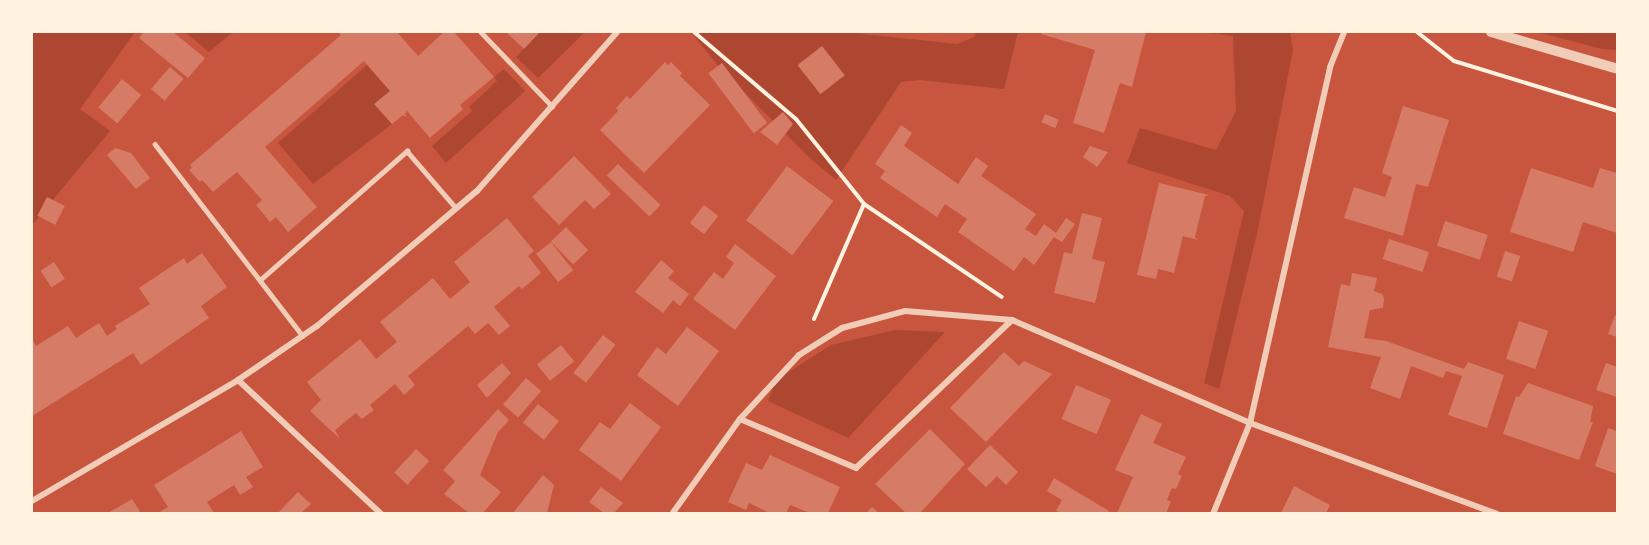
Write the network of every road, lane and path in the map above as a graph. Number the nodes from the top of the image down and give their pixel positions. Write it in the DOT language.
graph roads {
  1 [pos="481,32"];
  2 [pos="617,32"];
  3 [pos="694,32"];
  4 [pos="1344,32"];
  5 [pos="1417,32"];
  6 [pos="1491,32"];
  7 [pos="1596,61"];
  8 [pos="1617,62"];
  9 [pos="1617,69"];
  10 [pos="552,106"];
  11 [pos="1617,111"];
  12 [pos="155,144"];
  13 [pos="864,204"];
  14 [pos="456,208"];
  15 [pos="260,280"];
  16 [pos="1012,320"];
  17 [pos="303,336"];
  18 [pos="799,355"];
  19 [pos="238,380"];
  20 [pos="740,419"];
  21 [pos="1250,423"];
  22 [pos="32,501"];
  23 [pos="381,513"];
  24 [pos="672,513"];
  25 [pos="1213,513"];
  26 [pos="1497,513"];
  1 -- 10 [label="lane"];
  2 -- 10 [label="street"];
  3 -- 13 [label="path"];
  4 -- 21 [label="street"];
  5 -- 11 [label="path"];
  6 -- 7 [label="street"];
  7 -- 8 [label="street"];
  7 -- 9 [label="street"];
  10 -- 14 [label="street"];
  12 -- 15 [label="lane"];
  13 -- 16 [label="path"];
  13 -- 18 [label="path"];
  14 -- 15 [label="lane"];
  14 -- 17 [label="street"];
  15 -- 17 [label="lane"];
  16 -- 18 [label="street"];
  16 -- 20 [label="street"];
  16 -- 21 [label="street"];
  17 -- 19 [label="street"];
  18 -- 20 [label="street"];
  19 -- 22 [label="street"];
  19 -- 23 [label="street"];
  20 -- 24 [label="street"];
  21 -- 25 [label="street"];
  21 -- 26 [label="street"];
}
